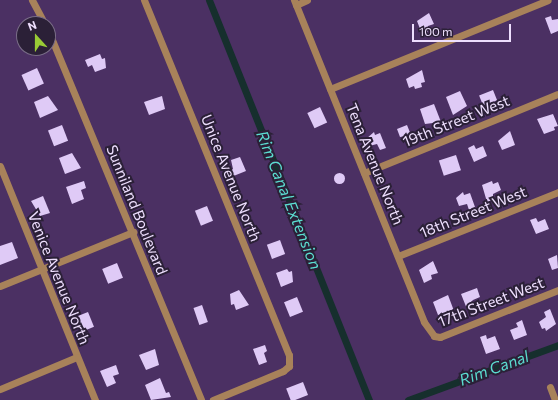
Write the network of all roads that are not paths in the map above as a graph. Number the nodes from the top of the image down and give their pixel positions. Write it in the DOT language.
graph roads {
  1 [pos="32,0"];
  2 [pos="144,0"];
  3 [pos="307,0"];
  4 [pos="548,0"];
  5 [pos="295,2"];
  6 [pos="41,16"];
  7 [pos="56,49"];
  8 [pos="330,89"];
  9 [pos="558,94"];
  10 [pos="0,166"];
  11 [pos="364,173"];
  12 [pos="558,192"];
  13 [pos="132,232"];
  14 [pos="398,256"];
  15 [pos="41,269"];
  16 [pos="0,286"];
  17 [pos="558,290"];
  18 [pos="434,336"];
  19 [pos="77,357"];
  20 [pos="550,387"];
  21 [pos="0,389"];
  22 [pos="95,400"];
  23 [pos="201,400"];
  24 [pos="213,400"];
  25 [pos="555,400"];
  1 -- 6 [label="street"];
  2 -- 24 [label="street, Unice Avenue North"];
  3 -- 5 [label="street"];
  4 -- 8 [label="street"];
  5 -- 8 [label="street, Tena Avenue North"];
  7 -- 13 [label="street, Sunniland Boulevard"];
  8 -- 11 [label="street, Tena Avenue North"];
  9 -- 11 [label="street, 19th Street West"];
  10 -- 15 [label="street, Venice Avenue North"];
  11 -- 14 [label="street, Tena Avenue North"];
  12 -- 14 [label="street, 18th Street West"];
  13 -- 15 [label="street"];
  13 -- 23 [label="street, Sunniland Boulevard"];
  14 -- 18 [label="street, Tena Avenue North"];
  15 -- 16 [label="street"];
  15 -- 19 [label="street, Venice Avenue North"];
  17 -- 18 [label="street, 17th Street West"];
  19 -- 21 [label="street"];
  19 -- 22 [label="street, Venice Avenue North"];
  20 -- 25 [label="street"];
}
